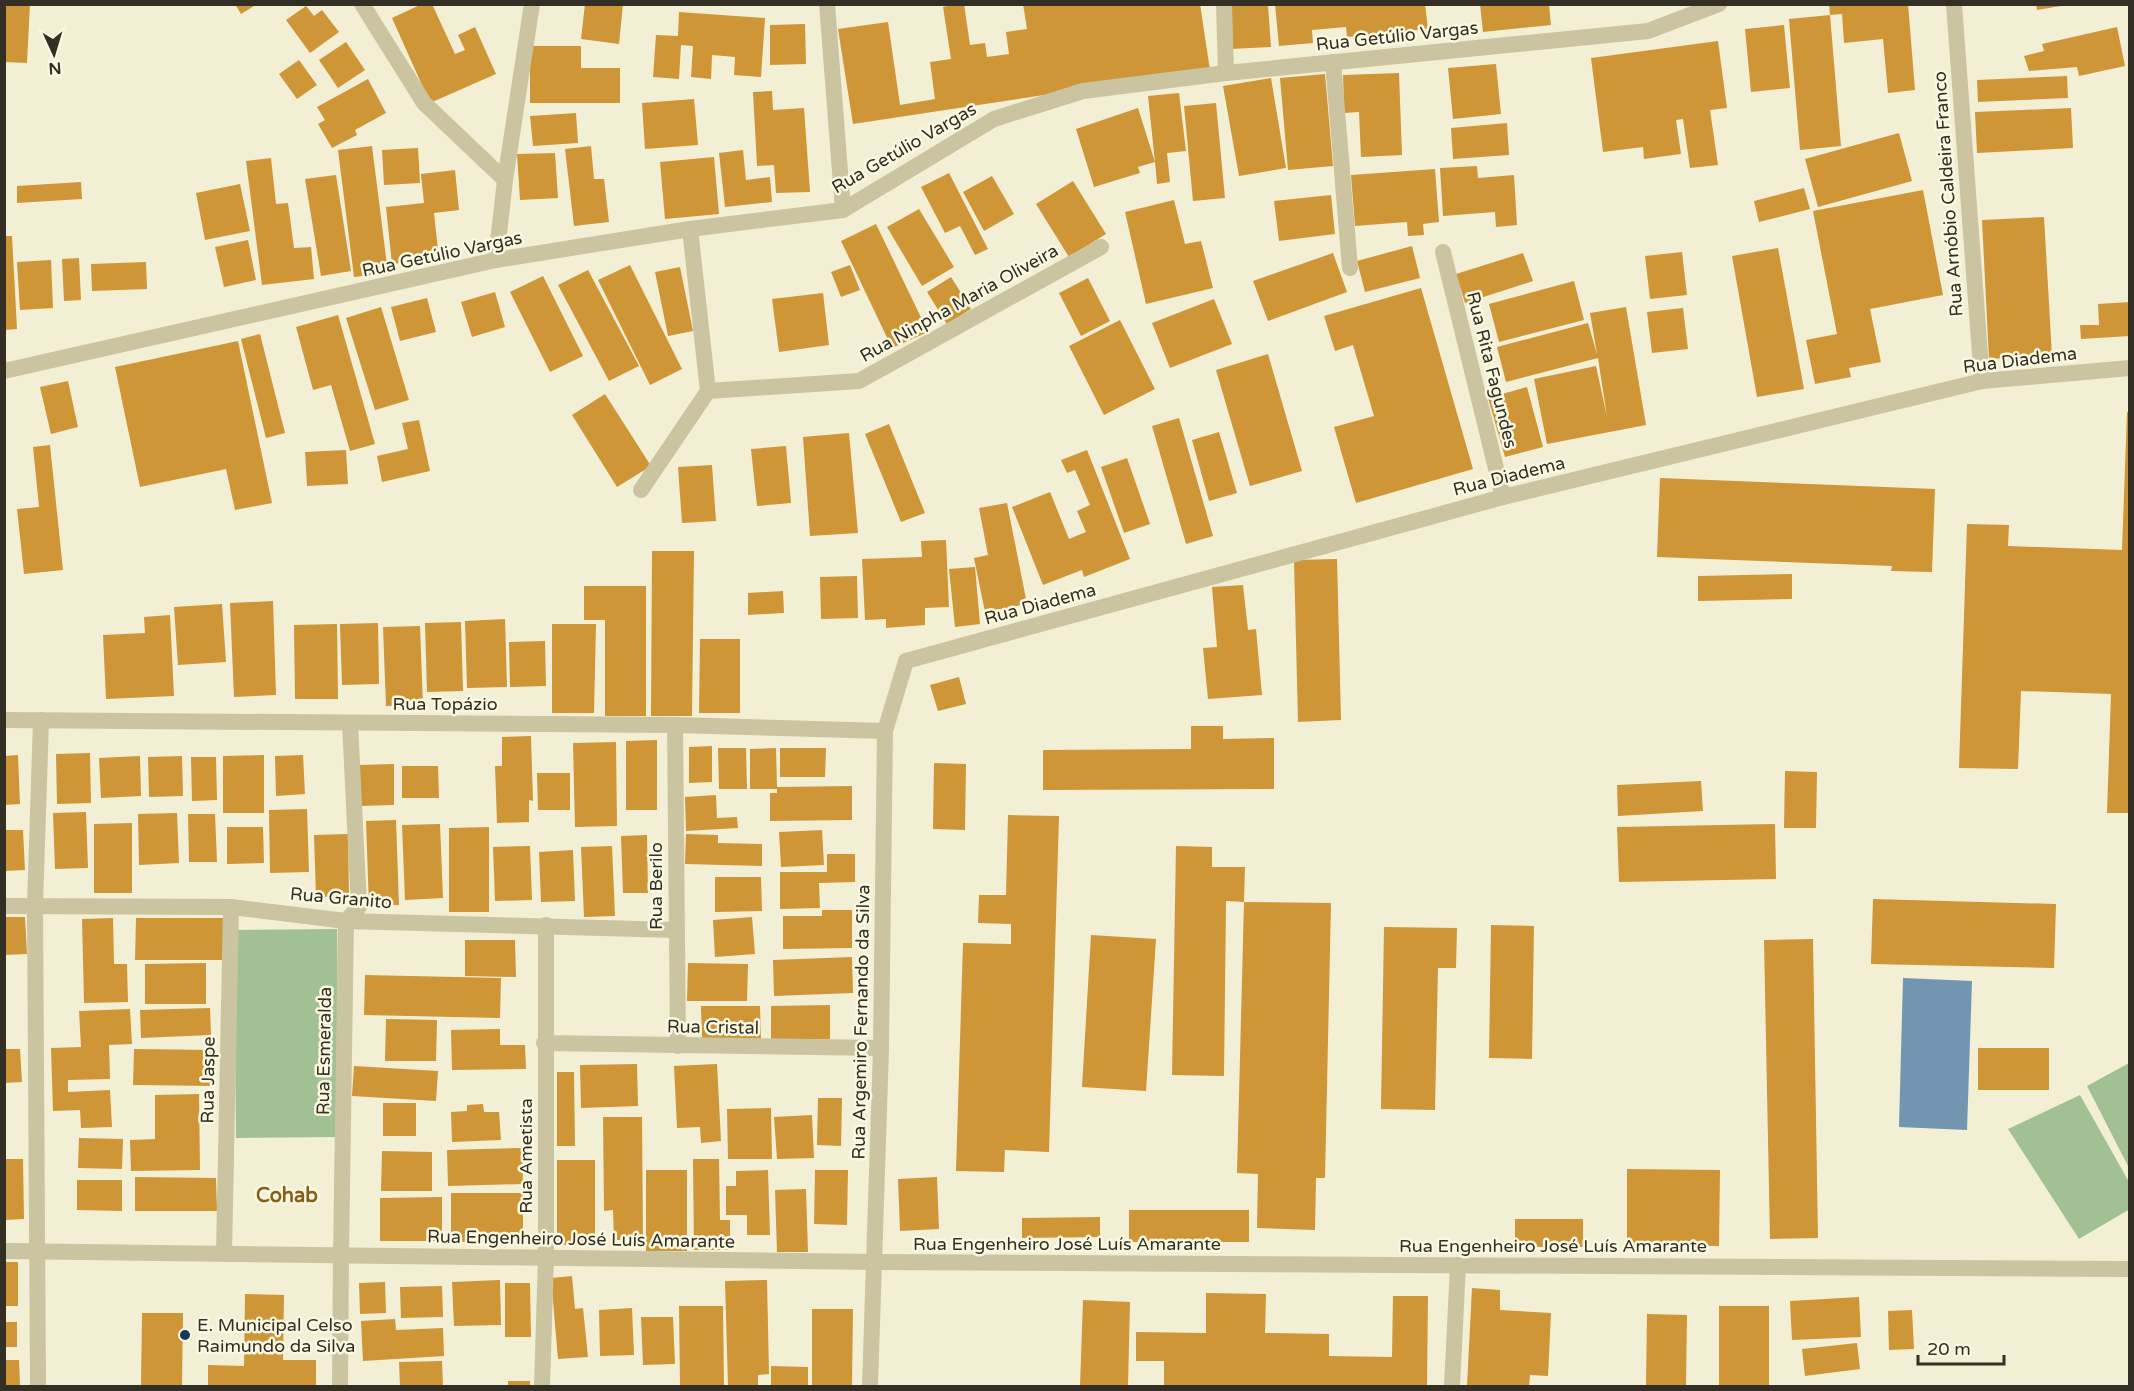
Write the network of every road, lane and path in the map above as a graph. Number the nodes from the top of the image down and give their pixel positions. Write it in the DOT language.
graph roads {
  1 [pos="362,4"];
  2 [pos="532,4"];
  3 [pos="827,4"];
  4 [pos="1224,4"];
  5 [pos="1719,4"];
  6 [pos="1954,4"];
  7 [pos="1333,62"];
  8 [pos="1226,73"];
  9 [pos="505,180"];
  10 [pos="843,210"];
  11 [pos="690,229"];
  12 [pos="1101,248"];
  13 [pos="1443,252"];
  14 [pos="496,260"];
  15 [pos="1350,268"];
  16 [pos="2130,368"];
  17 [pos="4,371"];
  18 [pos="1982,381"];
  19 [pos="708,392"];
  20 [pos="641,490"];
  21 [pos="1503,497"];
  22 [pos="906,661"];
  23 [pos="4,720"];
  24 [pos="41,720"];
  25 [pos="350,723"];
  26 [pos="675,725"];
  27 [pos="885,731"];
  28 [pos="35,905"];
  29 [pos="4,906"];
  30 [pos="231,907"];
  31 [pos="346,921"];
  32 [pos="546,925"];
  33 [pos="676,930"];
  34 [pos="544,1043"];
  35 [pos="678,1046"];
  36 [pos="881,1048"];
  37 [pos="4,1251"];
  38 [pos="39,1251"];
  39 [pos="225,1254"];
  40 [pos="340,1255"];
  41 [pos="546,1258"];
  42 [pos="875,1262"];
  43 [pos="1458,1264"];
  44 [pos="2130,1269"];
  45 [pos="38,1386"];
  46 [pos="340,1386"];
  47 [pos="542,1386"];
  48 [pos="870,1386"];
  49 [pos="1452,1386"];
  1 -- 9 [label="street"];
  2 -- 9 [label="street"];
  3 -- 10 [label="street"];
  4 -- 8 [label="street"];
  5 -- 7 [label="street, Rua Getúlio Vargas"];
  6 -- 18 [label="street, Rua Arnóbio Caldeira Franco"];
  7 -- 8 [label="street, Rua Getúlio Vargas"];
  7 -- 15 [label="street"];
  8 -- 10 [label="street, Rua Getúlio Vargas"];
  9 -- 14 [label="street"];
  10 -- 11 [label="street, Rua Getúlio Vargas"];
  11 -- 14 [label="street, Rua Getúlio Vargas"];
  11 -- 19 [label="street"];
  12 -- 19 [label="street, Rua Ninpha Maria Oliveira"];
  13 -- 21 [label="street, Rua Rita Fagundes"];
  14 -- 17 [label="street, Rua Getúlio Vargas"];
  16 -- 18 [label="street, Rua Diadema"];
  18 -- 21 [label="street, Rua Diadema"];
  19 -- 20 [label="street"];
  21 -- 22 [label="street, Rua Diadema"];
  22 -- 27 [label="street, Rua Argemiro Fernando da Silva"];
  23 -- 24 [label="street, Rua Topázio"];
  24 -- 25 [label="street, Rua Topázio"];
  24 -- 28 [label="street"];
  25 -- 26 [label="street, Rua Topázio"];
  25 -- 31 [label="street, Rua Esmeralda"];
  26 -- 27 [label="street, Rua Topázio"];
  26 -- 33 [label="street, Rua Berilo"];
  27 -- 36 [label="street, Rua Argemiro Fernando da Silva"];
  28 -- 29 [label="street, Rua Granito"];
  28 -- 30 [label="street, Rua Granito"];
  28 -- 38 [label="street"];
  30 -- 31 [label="street, Rua Granito"];
  30 -- 39 [label="street, Rua Jaspe"];
  31 -- 32 [label="street, Rua Granito"];
  31 -- 40 [label="street, Rua Esmeralda"];
  32 -- 33 [label="street, Rua Granito"];
  32 -- 34 [label="street, Rua Ametista"];
  33 -- 35 [label="street, Rua Berilo"];
  34 -- 35 [label="street, Rua Cristal"];
  34 -- 41 [label="street, Rua Ametista"];
  35 -- 36 [label="street, Rua Cristal"];
  36 -- 42 [label="street, Rua Argemiro Fernando da Silva"];
  37 -- 38 [label="street, Rua Engenheiro José Luís Amarante"];
  38 -- 39 [label="street, Rua Engenheiro José Luís Amarante"];
  38 -- 45 [label="street"];
  39 -- 40 [label="street, Rua Engenheiro José Luís Amarante"];
  40 -- 41 [label="street, Rua Engenheiro José Luís Amarante"];
  40 -- 46 [label="street, Rua Esmeralda"];
  41 -- 42 [label="street, Rua Engenheiro José Luís Amarante"];
  41 -- 47 [label="street, Rua Ametista"];
  42 -- 43 [label="street, Rua Engenheiro José Luís Amarante"];
  42 -- 48 [label="street, Rua Argemiro Fernando da Silva"];
  43 -- 44 [label="street, Rua Engenheiro José Luís Amarante"];
  43 -- 49 [label="street"];
}
